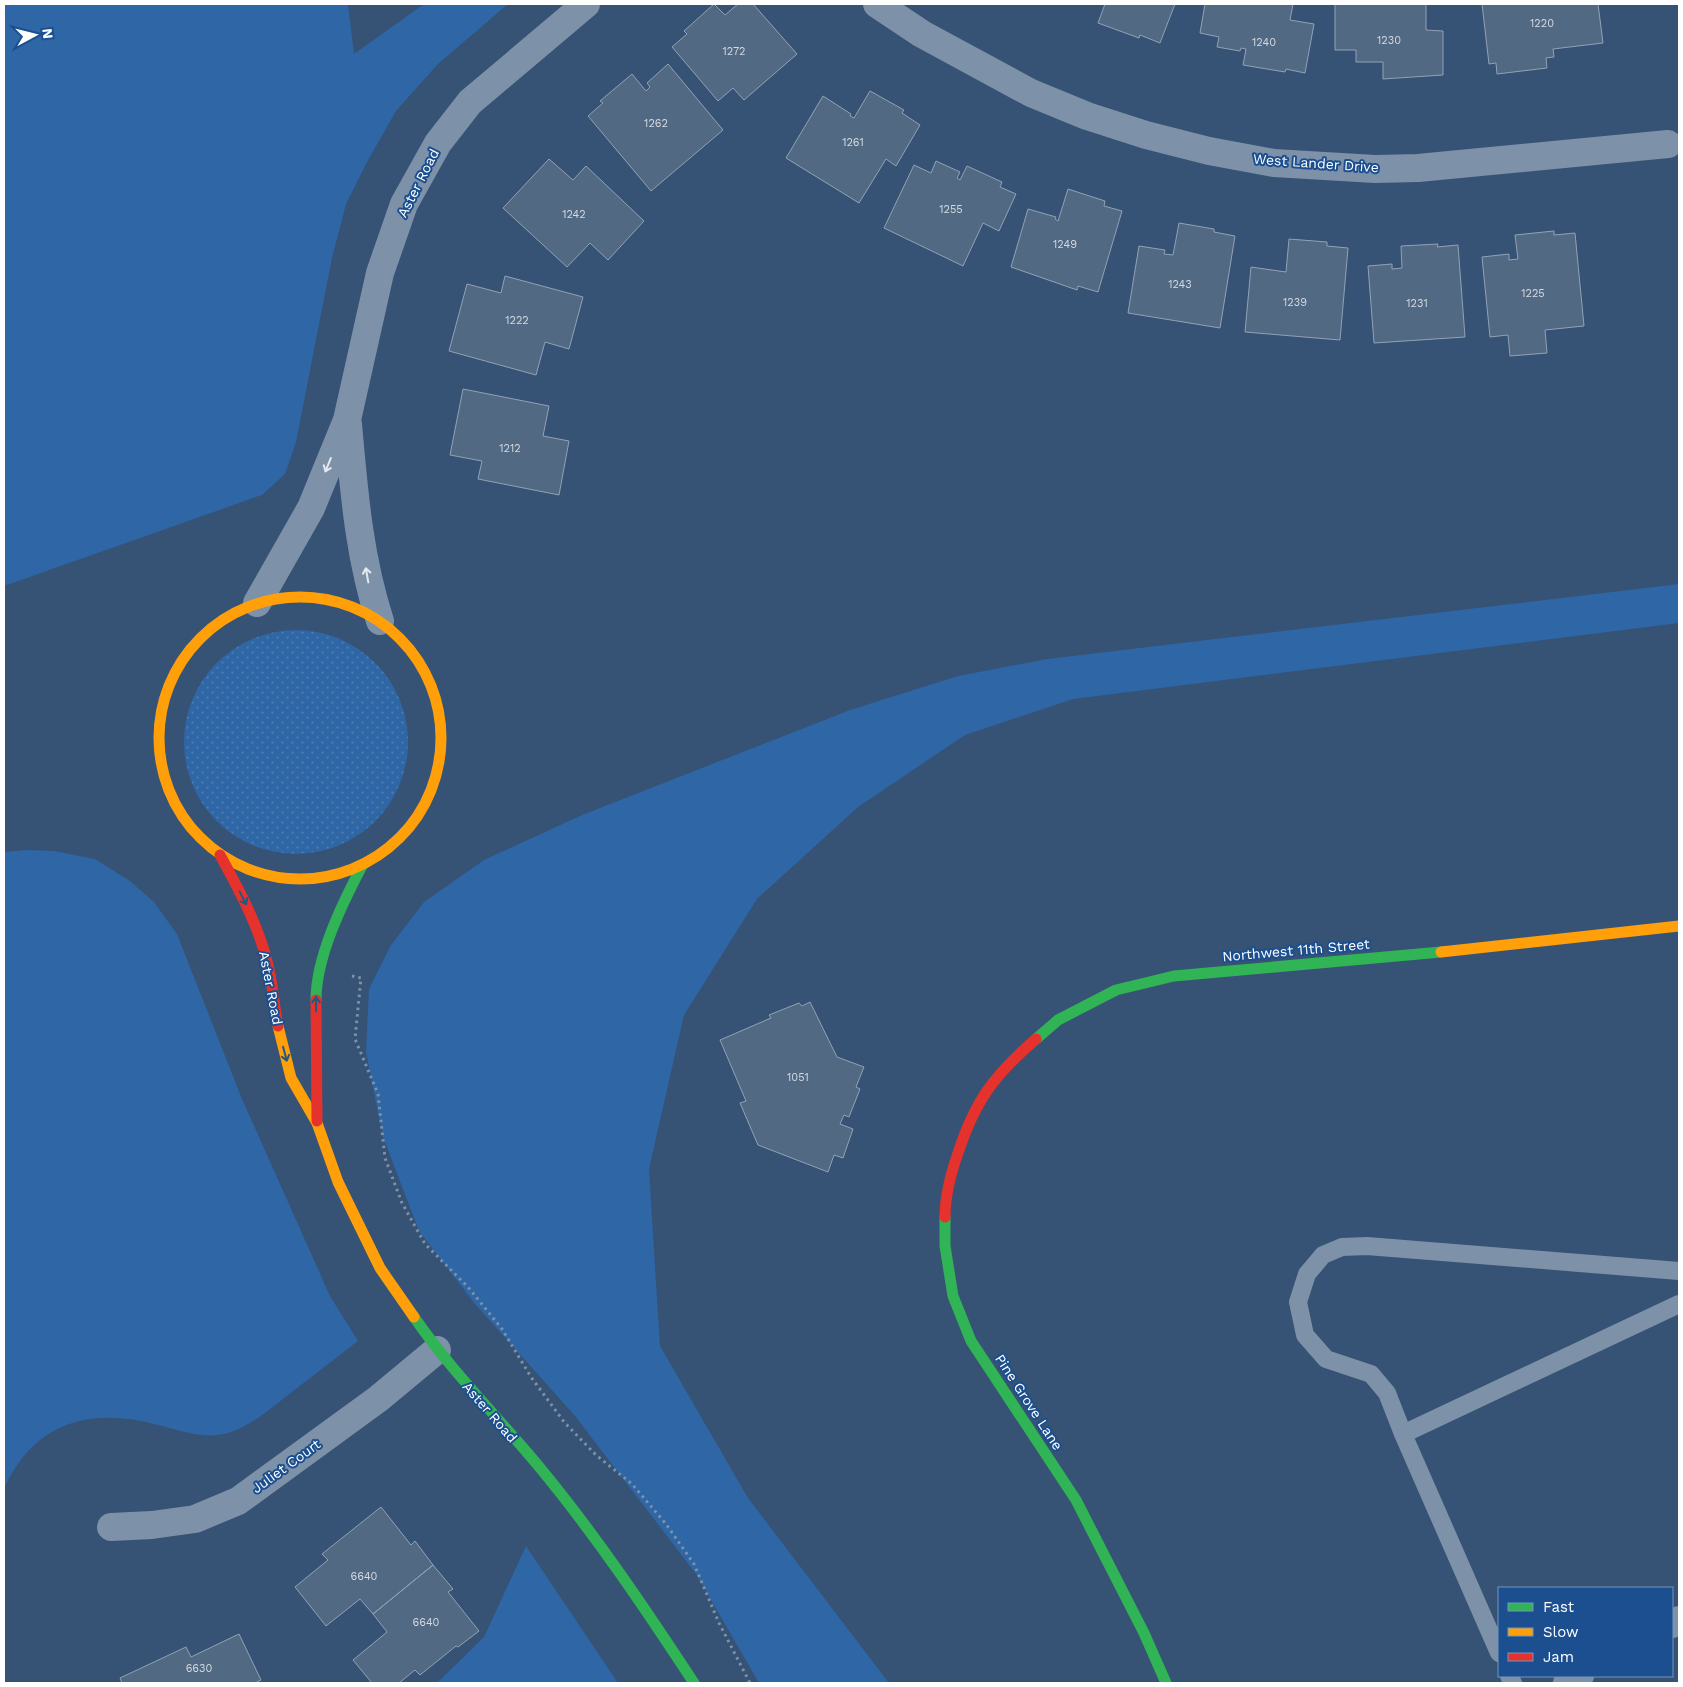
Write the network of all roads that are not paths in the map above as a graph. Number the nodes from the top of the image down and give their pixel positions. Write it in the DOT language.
graph roads {
  1 [pos="586,4"];
  2 [pos="877,4"];
  3 [pos="1668,144"];
  4 [pos="347,420"];
  5 [pos="256,603"];
  6 [pos="380,621"];
  7 [pos="220,855"];
  8 [pos="362,866"];
  9 [pos="1679,926"];
  10 [pos="969,1120"];
  11 [pos="317,1123"];
  12 [pos="1679,1271"];
  13 [pos="1679,1304"];
  14 [pos="436,1350"];
  15 [pos="1403,1434"];
  16 [pos="111,1527"];
  17 [pos="1498,1651"];
  18 [pos="1578,1677"];
  19 [pos="694,1683"];
  20 [pos="1166,1683"];
  21 [pos="1567,1683"];
  1 -- 4 [label="street, Aster Road"];
  2 -- 3 [label="street, West Lander Drive"];
  4 -- 5 [label="street, Aster Road, one-way"];
  6 -- 4 [label="street, Aster Road, one-way"];
  5 -- 6 [label="street"];
  5 -- 7 [label="street"];
  6 -- 8 [label="street"];
  7 -- 8 [label="street"];
  7 -- 11 [label="street, Aster Road, one-way"];
  11 -- 8 [label="street, Aster Road, one-way"];
  9 -- 10 [label="street, Northwest 11th Street"];
  10 -- 20 [label="street, Pine Grove Lane"];
  11 -- 14 [label="street, Aster Road"];
  12 -- 15 [label="lane"];
  13 -- 15 [label="lane"];
  14 -- 16 [label="street, Juliet Court"];
  14 -- 19 [label="street, Aster Road"];
  15 -- 17 [label="lane"];
  18 -- 21 [label="street"];
}
